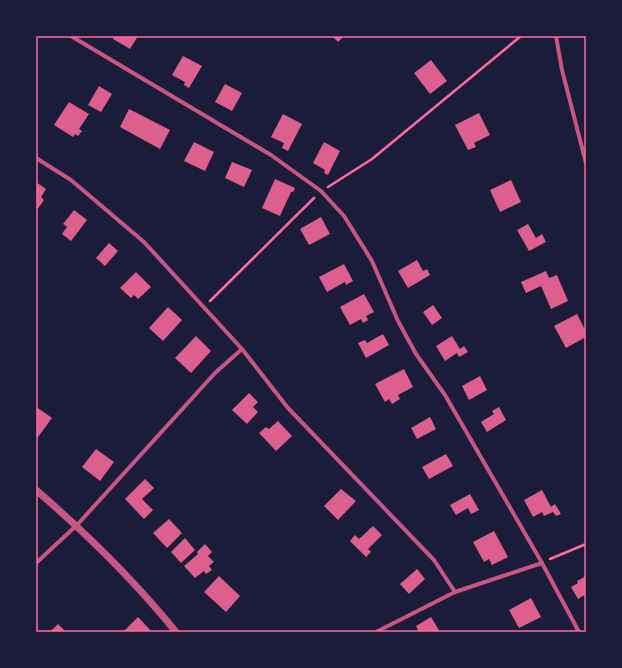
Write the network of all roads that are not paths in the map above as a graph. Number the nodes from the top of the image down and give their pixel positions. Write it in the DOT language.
graph roads {
  1 [pos="70,36"];
  2 [pos="556,36"];
  3 [pos="36,158"];
  4 [pos="586,163"];
  5 [pos="242,349"];
  6 [pos="36,490"];
  7 [pos="77,525"];
  8 [pos="36,563"];
  9 [pos="542,563"];
  10 [pos="455,592"];
  11 [pos="176,632"];
  12 [pos="376,632"];
  13 [pos="579,632"];
  1 -- 9 [label="street"];
  2 -- 4 [label="street"];
  3 -- 5 [label="street"];
  5 -- 7 [label="street"];
  5 -- 10 [label="street"];
  6 -- 7 [label="street"];
  7 -- 8 [label="street"];
  7 -- 11 [label="street"];
  9 -- 10 [label="street"];
  9 -- 13 [label="street"];
  10 -- 12 [label="street"];
}
